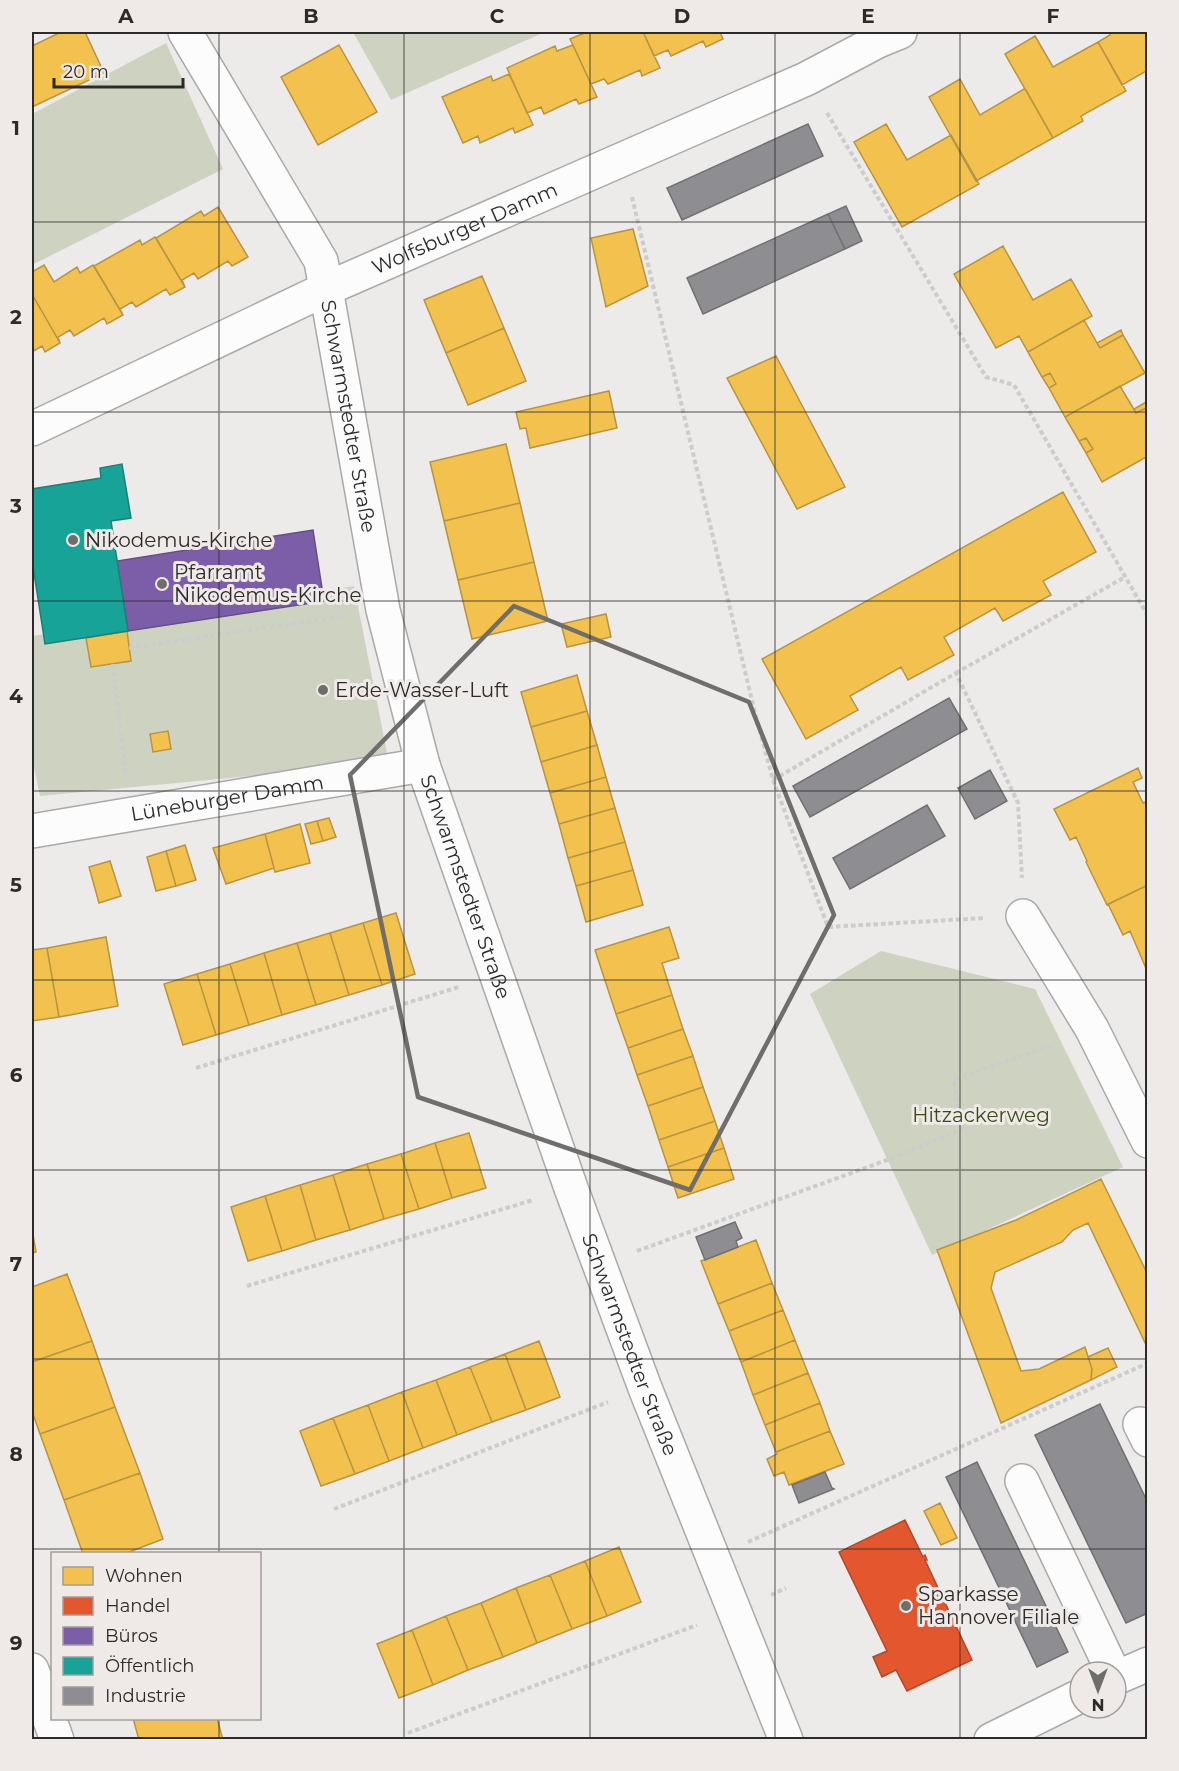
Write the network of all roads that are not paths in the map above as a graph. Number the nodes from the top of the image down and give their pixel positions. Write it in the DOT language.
graph roads {
  1 [pos="185,32"];
  2 [pos="883,35"];
  3 [pos="326,290"];
  4 [pos="32,429"];
  5 [pos="423,765"];
  6 [pos="32,831"];
  7 [pos="1023,916"];
  8 [pos="1148,1141"];
  9 [pos="1022,1481"];
  10 [pos="1107,1660"];
  11 [pos="1148,1664"];
  12 [pos="32,1670"];
  13 [pos="1128,1673"];
  14 [pos="1068,1702"];
  15 [pos="57,1740"];
  16 [pos="786,1740"];
  17 [pos="992,1740"];
  1 -- 3 [label="street, Schwarmstedter Straße"];
  2 -- 3 [label="street, Wolfsburger Damm"];
  3 -- 4 [label="street, Wolfsburger Damm"];
  3 -- 5 [label="street, Schwarmstedter Straße"];
  5 -- 6 [label="street, Lüneburger Damm"];
  5 -- 16 [label="street, Schwarmstedter Straße"];
  7 -- 8 [label="street"];
  9 -- 10 [label="street"];
  11 -- 13 [label="street"];
  12 -- 15 [label="street"];
  14 -- 17 [label="street"];
}
